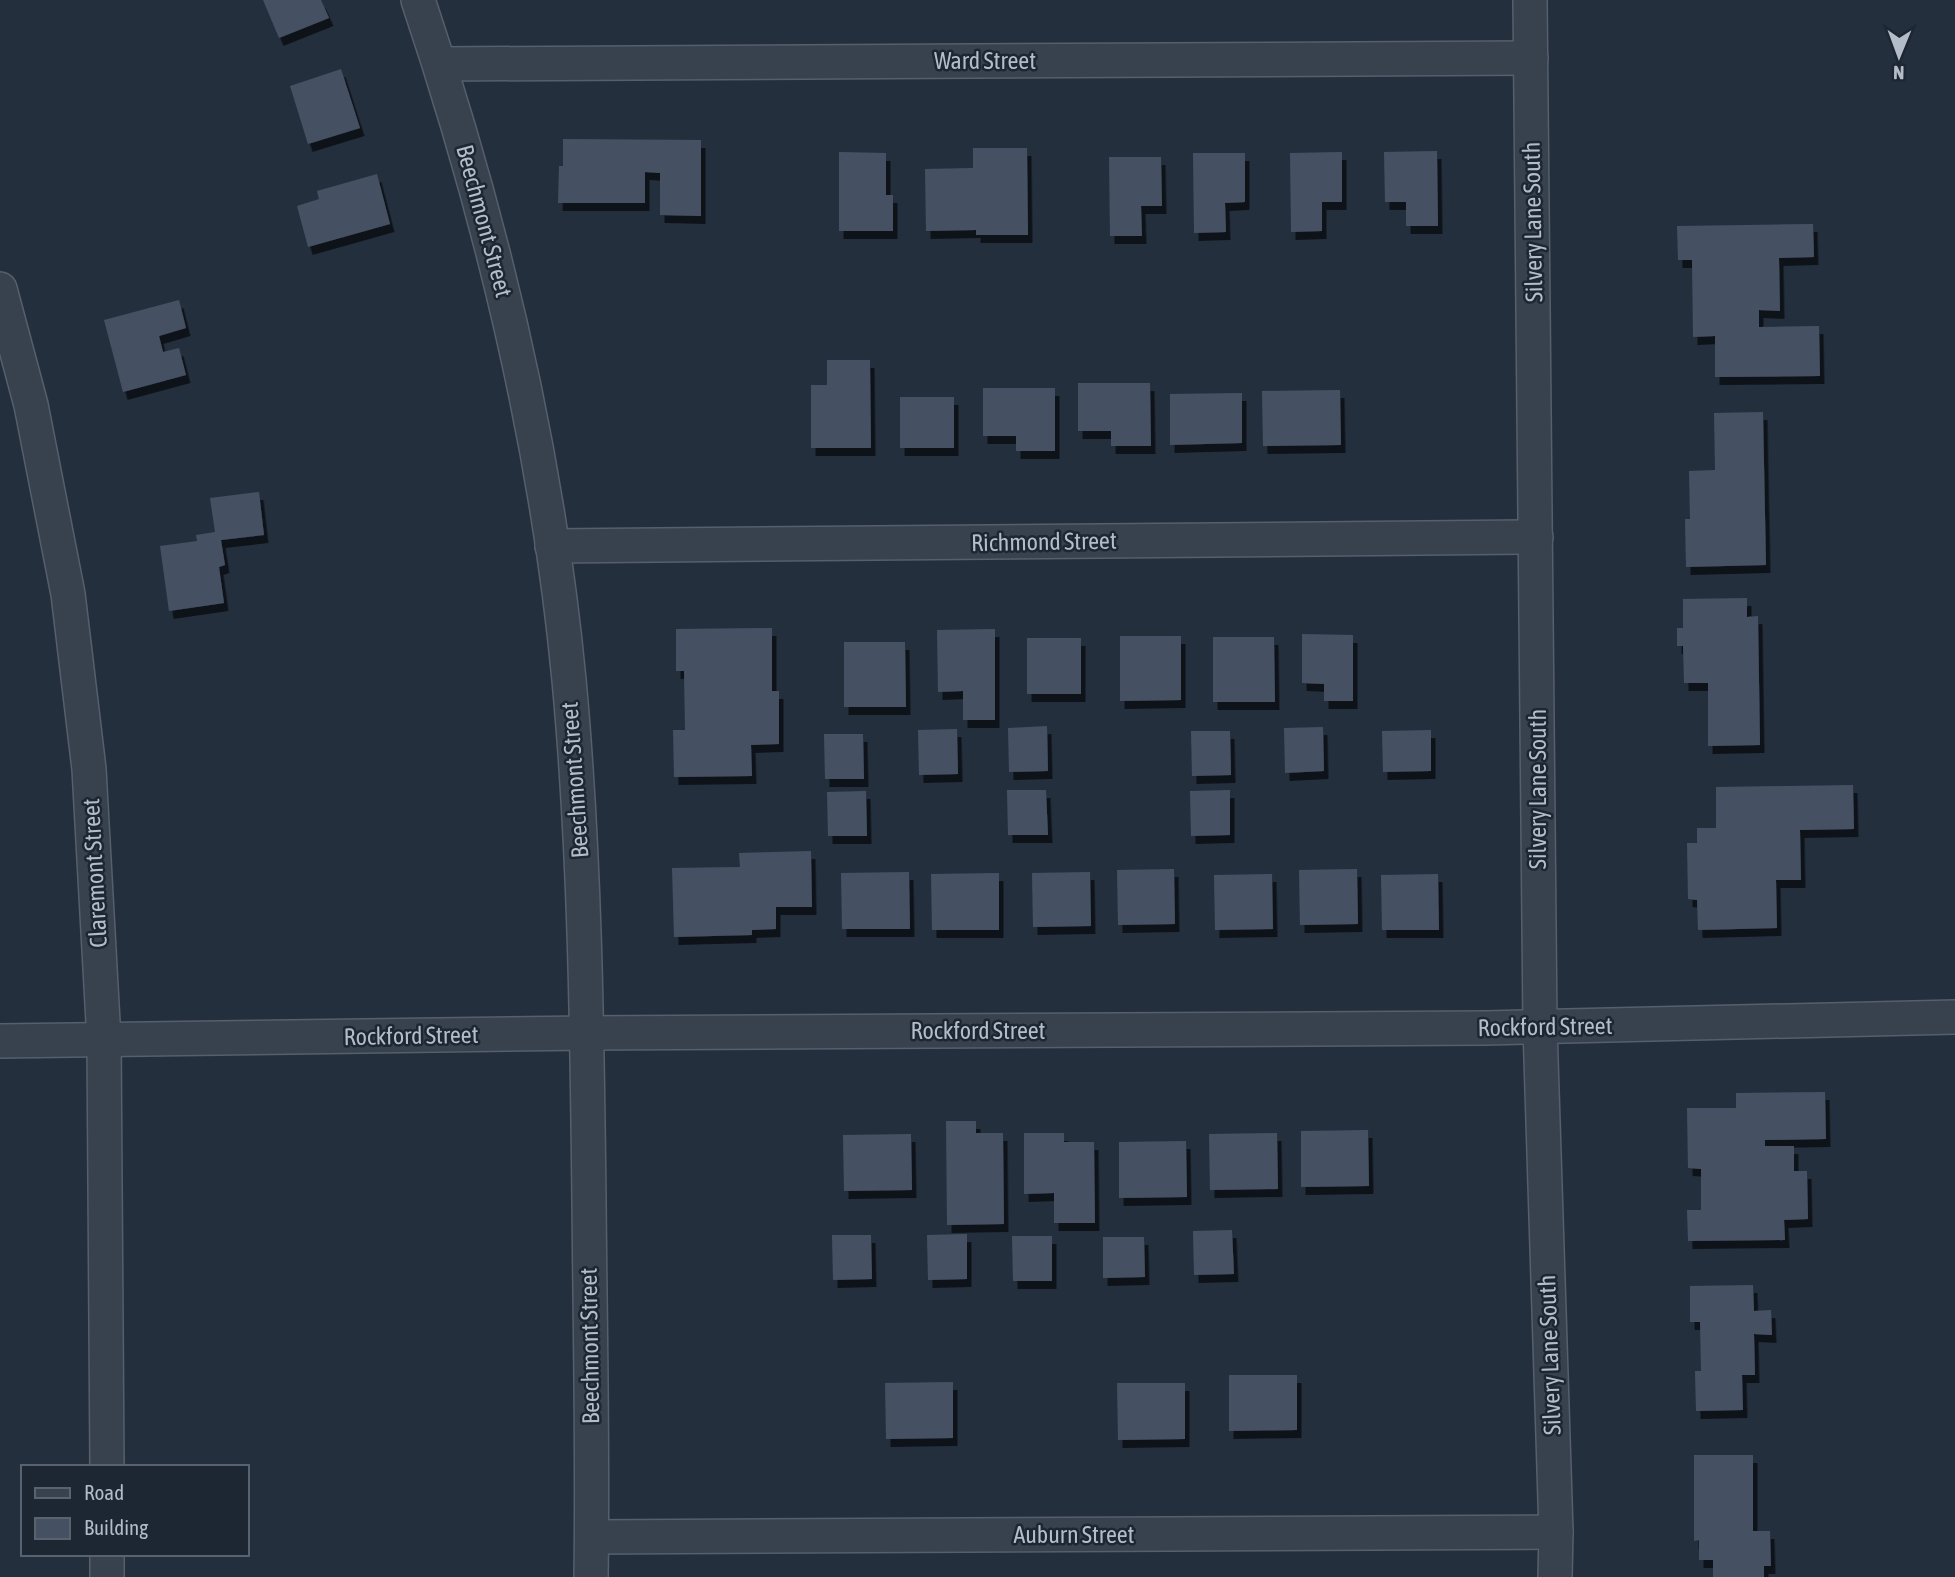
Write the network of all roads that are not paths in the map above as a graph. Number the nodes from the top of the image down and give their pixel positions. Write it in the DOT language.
graph roads {
  1 [pos="418,0"];
  2 [pos="1530,0"];
  3 [pos="1531,58"];
  4 [pos="440,64"];
  5 [pos="0,289"];
  6 [pos="1536,537"];
  7 [pos="552,546"];
  8 [pos="1955,1017"];
  9 [pos="1540,1027"];
  10 [pos="587,1033"];
  11 [pos="104,1040"];
  12 [pos="0,1041"];
  13 [pos="107,1465"];
  14 [pos="1556,1532"];
  15 [pos="592,1537"];
  16 [pos="107,1556"];
  17 [pos="107,1577"];
  18 [pos="591,1577"];
  19 [pos="1555,1577"];
  1 -- 4 [label="street, Beechmont Street"];
  2 -- 3 [label="street, Silvery Lane South"];
  3 -- 4 [label="street, Ward Street"];
  3 -- 6 [label="street, Silvery Lane South"];
  4 -- 7 [label="street, Beechmont Street"];
  5 -- 11 [label="street, Claremont Street"];
  6 -- 7 [label="street, Richmond Street"];
  6 -- 9 [label="street, Silvery Lane South"];
  7 -- 10 [label="street, Beechmont Street"];
  8 -- 9 [label="street, Rockford Street"];
  9 -- 10 [label="street, Rockford Street"];
  9 -- 14 [label="street, Silvery Lane South"];
  10 -- 11 [label="street, Rockford Street"];
  10 -- 15 [label="street, Beechmont Street"];
  11 -- 12 [label="street, Rockford Street"];
  11 -- 13 [label="street, Claremont Street"];
  14 -- 15 [label="street, Auburn Street"];
  14 -- 19 [label="street, Silvery Lane South"];
  15 -- 18 [label="street, Beechmont Street"];
  16 -- 17 [label="street"];
}
